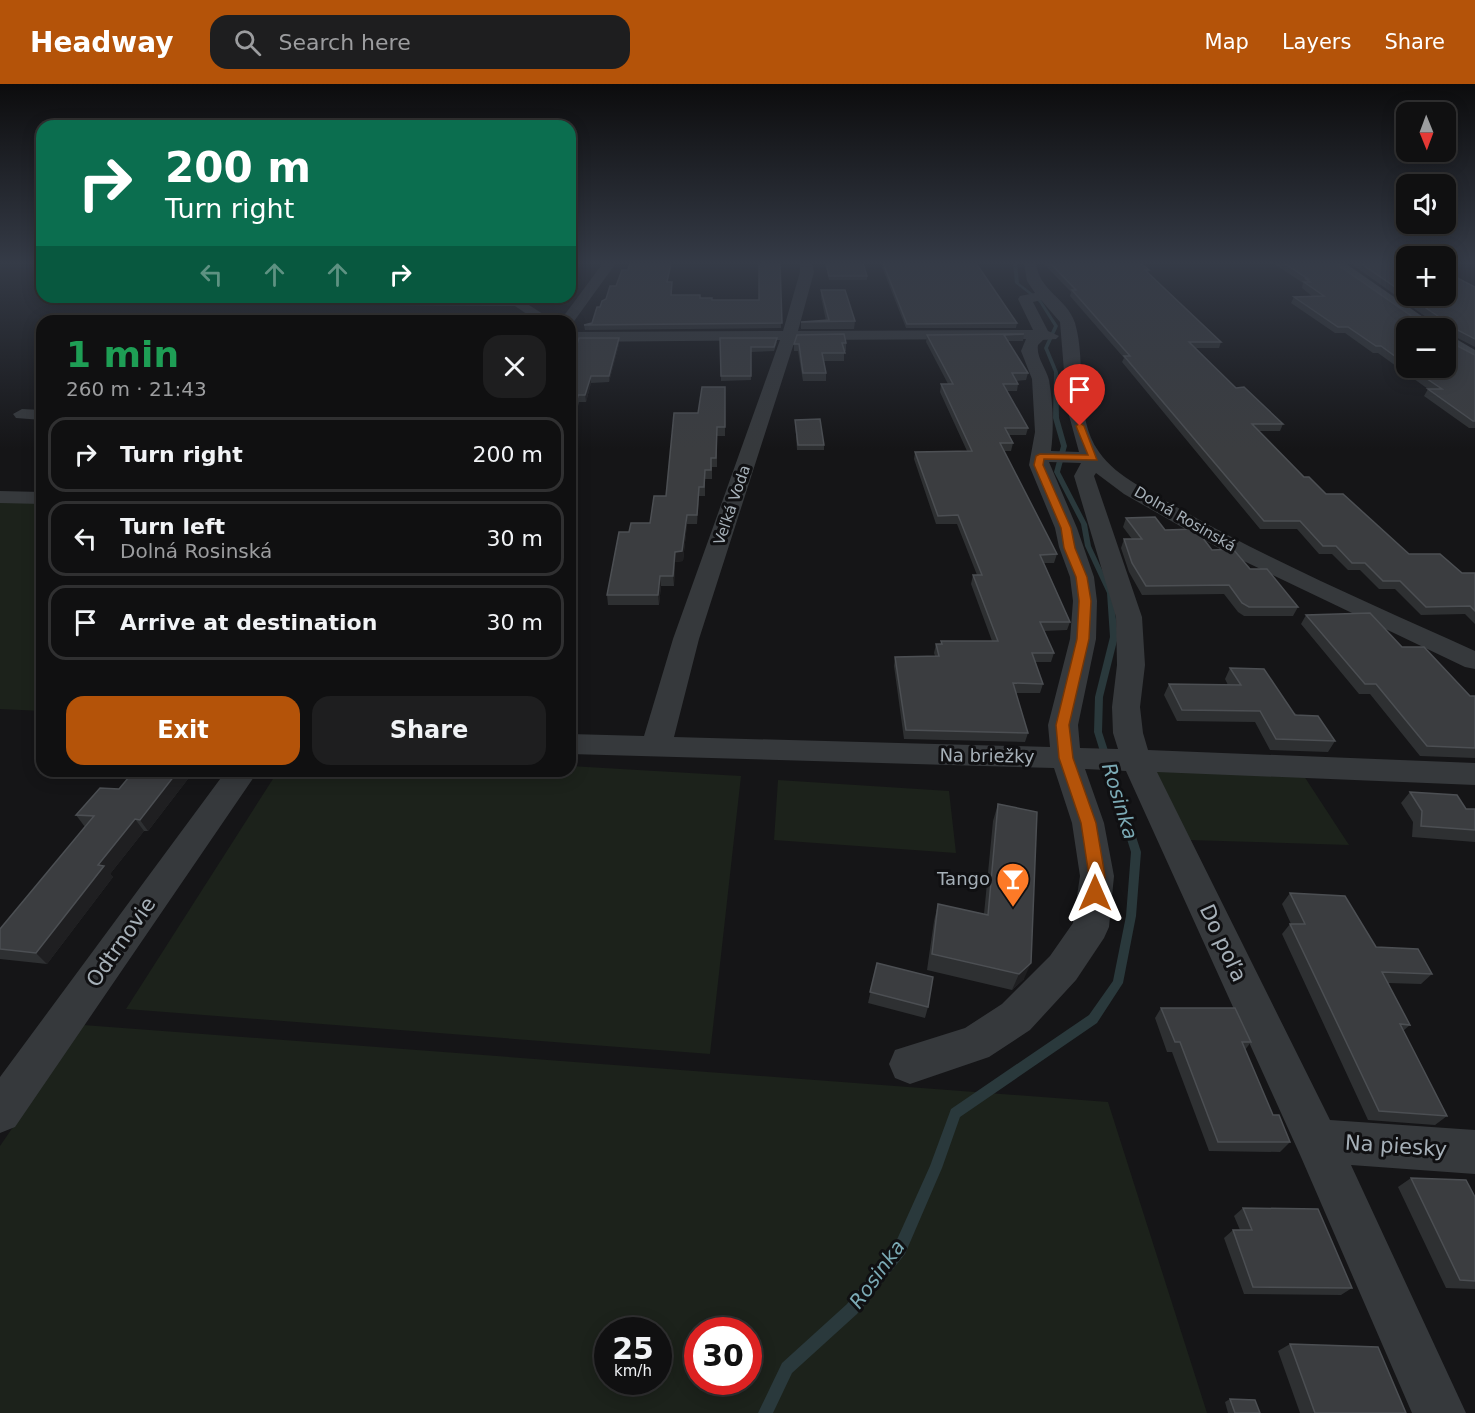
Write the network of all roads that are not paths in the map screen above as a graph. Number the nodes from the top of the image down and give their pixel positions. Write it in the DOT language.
graph roads {
  1 [pos="792,325"];
  2 [pos="1039,325"];
  3 [pos="789,336"];
  4 [pos="576,337"];
  5 [pos="1053,337"];
  6 [pos="1456,345"];
  7 [pos="1475,358"];
  8 [pos="22,414"];
  9 [pos="36,415"];
  10 [pos="1063,457"];
  11 [pos="0,497"];
  12 [pos="36,498"];
  13 [pos="1475,661"];
  14 [pos="576,744"];
  15 [pos="656,747"];
  16 [pos="1102,760"];
  17 [pos="1475,774"];
  18 [pos="239,777"];
  19 [pos="910,1064"];
  20 [pos="0,1112"];
  21 [pos="1317,1141"];
  22 [pos="1475,1152"];
  23 [pos="1439,1413"];
  1 -- 3 [label="street, Veľká Voda"];
  2 -- 5 [label="street, Dolná Rosinská"];
  3 -- 4 [label="street"];
  3 -- 5 [label="street"];
  3 -- 15 [label="street, Veľká Voda"];
  5 -- 10 [label="street, Dolná Rosinská"];
  5 -- 10 [label="street"];
  6 -- 7 [label="street"];
  8 -- 9 [label="street"];
  10 -- 13 [label="street, Dolná Rosinská"];
  10 -- 16 [label="street, Do poľa"];
  10 -- 16 [label="street"];
  11 -- 12 [label="street"];
  14 -- 15 [label="street, Na briežky"];
  15 -- 16 [label="street, Na briežky"];
  16 -- 17 [label="street, Na briežky"];
  16 -- 19 [label="street"];
  16 -- 21 [label="street, Do poľa"];
  18 -- 20 [label="street, Odtrnovie"];
  21 -- 22 [label="street, Na piesky"];
  21 -- 23 [label="street, Do poľa"];
}
